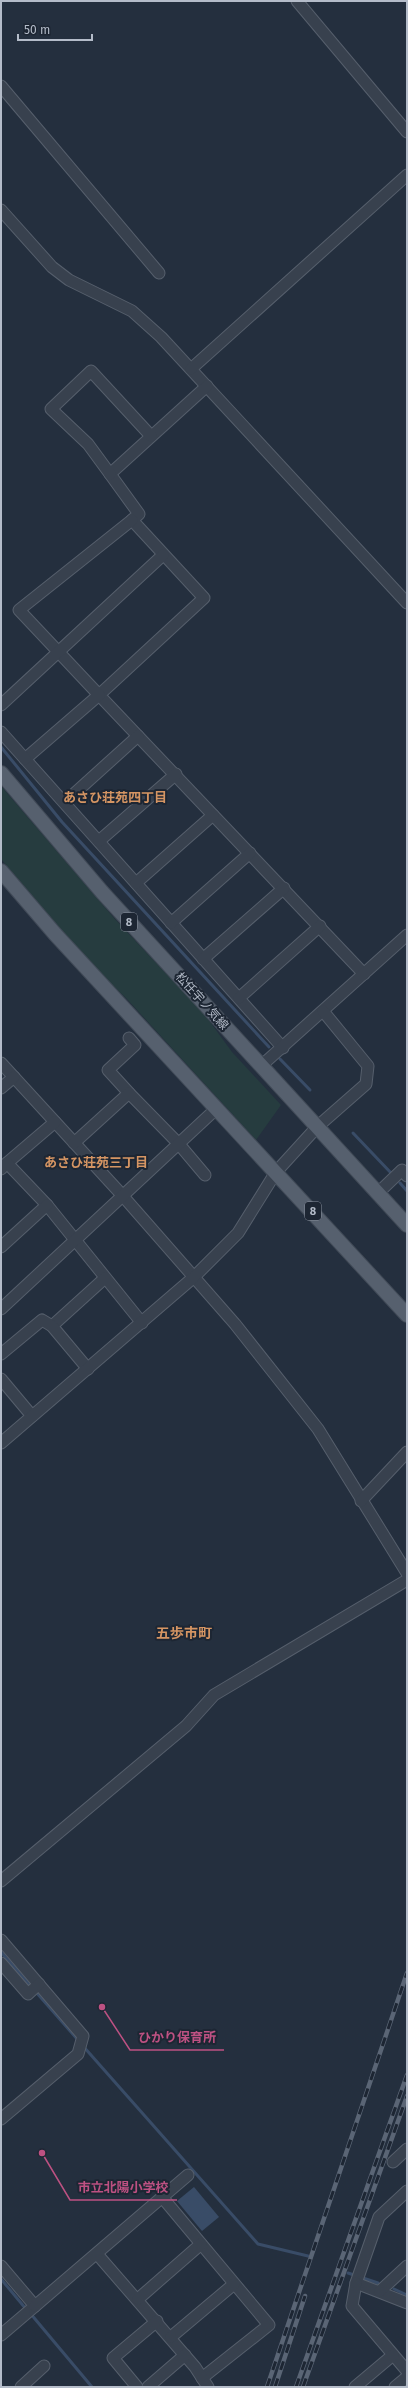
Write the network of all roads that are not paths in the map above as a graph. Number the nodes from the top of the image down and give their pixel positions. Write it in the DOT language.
graph roads {
  1 [pos="297,1"];
  2 [pos="1,86"];
  3 [pos="407,132"];
  4 [pos="407,176"];
  5 [pos="1,210"];
  6 [pos="158,274"];
  7 [pos="191,369"];
  8 [pos="207,386"];
  9 [pos="151,436"];
  10 [pos="110,474"];
  11 [pos="132,520"];
  12 [pos="163,555"];
  13 [pos="407,603"];
  14 [pos="58,652"];
  15 [pos="99,695"];
  16 [pos="1,705"];
  17 [pos="1,732"];
  18 [pos="138,736"];
  19 [pos="25,759"];
  20 [pos="1,773"];
  21 [pos="176,774"];
  22 [pos="65,802"];
  23 [pos="213,815"];
  24 [pos="99,841"];
  25 [pos="250,853"];
  26 [pos="1,871"];
  27 [pos="136,883"];
  28 [pos="284,888"];
  29 [pos="170,923"];
  30 [pos="320,926"];
  31 [pos="407,935"];
  32 [pos="203,959"];
  33 [pos="364,974"];
  34 [pos="239,998"];
  35 [pos="323,1011"];
  36 [pos="129,1038"];
  37 [pos="283,1048"];
  38 [pos="1,1063"];
  39 [pos="261,1066"];
  40 [pos="14,1077"];
  41 [pos="1,1088"];
  42 [pos="129,1093"];
  43 [pos="217,1108"];
  44 [pos="55,1122"];
  45 [pos="317,1127"];
  46 [pos="74,1143"];
  47 [pos="178,1143"];
  48 [pos="4,1166"];
  49 [pos="276,1172"];
  50 [pos="205,1175"];
  51 [pos="407,1176"];
  52 [pos="378,1193"];
  53 [pos="122,1195"];
  54 [pos="47,1205"];
  55 [pos="407,1225"];
  56 [pos="74,1241"];
  57 [pos="1,1247"];
  58 [pos="194,1277"];
  59 [pos="105,1278"];
  60 [pos="1,1309"];
  61 [pos="407,1315"];
  62 [pos="142,1323"];
  63 [pos="52,1326"];
  64 [pos="1,1354"];
  65 [pos="88,1369"];
  66 [pos="1,1379"];
  67 [pos="32,1416"];
  68 [pos="1,1443"];
  69 [pos="407,1452"];
  70 [pos="361,1500"];
  71 [pos="407,1573"];
  72 [pos="407,1580"];
  73 [pos="1,1881"];
  74 [pos="3,1948"];
  75 [pos="1,1963"];
  76 [pos="39,1984"];
  77 [pos="1,2119"];
  78 [pos="407,2149"];
  79 [pos="393,2162"];
  80 [pos="188,2174"];
  81 [pos="406,2192"];
  82 [pos="162,2197"];
  83 [pos="201,2244"];
  84 [pos="97,2254"];
  85 [pos="1,2266"];
  86 [pos="407,2266"];
  87 [pos="356,2283"];
  88 [pos="234,2284"];
  89 [pos="380,2291"];
  90 [pos="138,2299"];
  91 [pos="407,2302"];
  92 [pos="30,2309"];
  93 [pos="157,2321"];
  94 [pos="1,2335"];
  95 [pos="171,2338"];
  96 [pos="393,2354"];
  97 [pos="185,2355"];
  98 [pos="44,2366"];
  99 [pos="407,2371"];
  100 [pos="407,2377"];
  101 [pos="204,2384"];
  102 [pos="21,2387"];
  103 [pos="137,2387"];
  104 [pos="148,2387"];
  105 [pos="355,2387"];
  106 [pos="395,2387"];
  1 -- 3 [label="street"];
  2 -- 6 [label="street"];
  4 -- 7 [label="street"];
  5 -- 7 [label="street"];
  7 -- 8 [label="street"];
  8 -- 9 [label="street"];
  8 -- 13 [label="street"];
  9 -- 10 [label="street"];
  9 -- 10 [label="street"];
  10 -- 11 [label="street"];
  11 -- 12 [label="street"];
  11 -- 14 [label="street"];
  12 -- 14 [label="street"];
  12 -- 15 [label="street"];
  14 -- 15 [label="street"];
  14 -- 16 [label="street"];
  15 -- 18 [label="street"];
  15 -- 19 [label="street"];
  17 -- 19 [label="street"];
  18 -- 21 [label="street"];
  18 -- 22 [label="street"];
  19 -- 22 [label="street"];
  20 -- 39 [label="main road, 松任宇ノ気線 / 8"];
  21 -- 23 [label="street"];
  21 -- 24 [label="street"];
  22 -- 24 [label="street"];
  23 -- 25 [label="street"];
  23 -- 27 [label="street"];
  24 -- 27 [label="street"];
  25 -- 28 [label="street"];
  25 -- 29 [label="street"];
  26 -- 43 [label="main road, 8"];
  27 -- 29 [label="street"];
  28 -- 30 [label="street"];
  28 -- 32 [label="street"];
  29 -- 32 [label="street"];
  30 -- 33 [label="street"];
  30 -- 34 [label="street"];
  31 -- 33 [label="street"];
  32 -- 34 [label="street"];
  33 -- 35 [label="street"];
  34 -- 37 [label="street"];
  35 -- 37 [label="street"];
  35 -- 45 [label="street"];
  36 -- 42 [label="street"];
  37 -- 39 [label="street"];
  38 -- 40 [label="street"];
  39 -- 45 [label="main road, 松任宇ノ気線 / 8"];
  40 -- 41 [label="street"];
  40 -- 44 [label="street"];
  42 -- 46 [label="street"];
  42 -- 47 [label="street"];
  43 -- 47 [label="street"];
  43 -- 49 [label="main road, 8"];
  44 -- 46 [label="street"];
  44 -- 48 [label="street"];
  45 -- 49 [label="street"];
  45 -- 52 [label="main road, 松任宇ノ気線 / 8"];
  46 -- 53 [label="street"];
  47 -- 50 [label="street"];
  47 -- 53 [label="street"];
  48 -- 54 [label="street"];
  49 -- 58 [label="street"];
  49 -- 61 [label="main road, 8"];
  51 -- 52 [label="street"];
  52 -- 55 [label="main road, 松任宇ノ気線 / 8"];
  53 -- 56 [label="street"];
  53 -- 58 [label="street"];
  54 -- 56 [label="street"];
  54 -- 57 [label="street"];
  56 -- 59 [label="street"];
  56 -- 60 [label="street"];
  58 -- 62 [label="street"];
  58 -- 70 [label="street"];
  59 -- 62 [label="street"];
  59 -- 63 [label="street"];
  62 -- 65 [label="street"];
  63 -- 64 [label="street"];
  63 -- 65 [label="street"];
  65 -- 67 [label="street"];
  66 -- 67 [label="street"];
  67 -- 68 [label="street"];
  69 -- 70 [label="street"];
  70 -- 71 [label="street"];
  72 -- 73 [label="street"];
  74 -- 76 [label="street"];
  75 -- 76 [label="street"];
  76 -- 77 [label="street"];
  78 -- 79 [label="street"];
  80 -- 82 [label="street"];
  81 -- 87 [label="street"];
  82 -- 83 [label="street"];
  82 -- 84 [label="street"];
  83 -- 88 [label="street"];
  83 -- 90 [label="street"];
  84 -- 90 [label="street"];
  84 -- 92 [label="street"];
  85 -- 92 [label="street"];
  86 -- 89 [label="street"];
  87 -- 89 [label="street"];
  87 -- 96 [label="street"];
  88 -- 95 [label="street"];
  88 -- 101 [label="street"];
  89 -- 91 [label="street"];
  90 -- 93 [label="street"];
  92 -- 94 [label="street"];
  93 -- 95 [label="street"];
  93 -- 103 [label="street"];
  95 -- 97 [label="street"];
  96 -- 99 [label="street"];
  96 -- 105 [label="street"];
  97 -- 101 [label="street"];
  97 -- 104 [label="street"];
  98 -- 102 [label="street"];
  100 -- 106 [label="street"];
}
